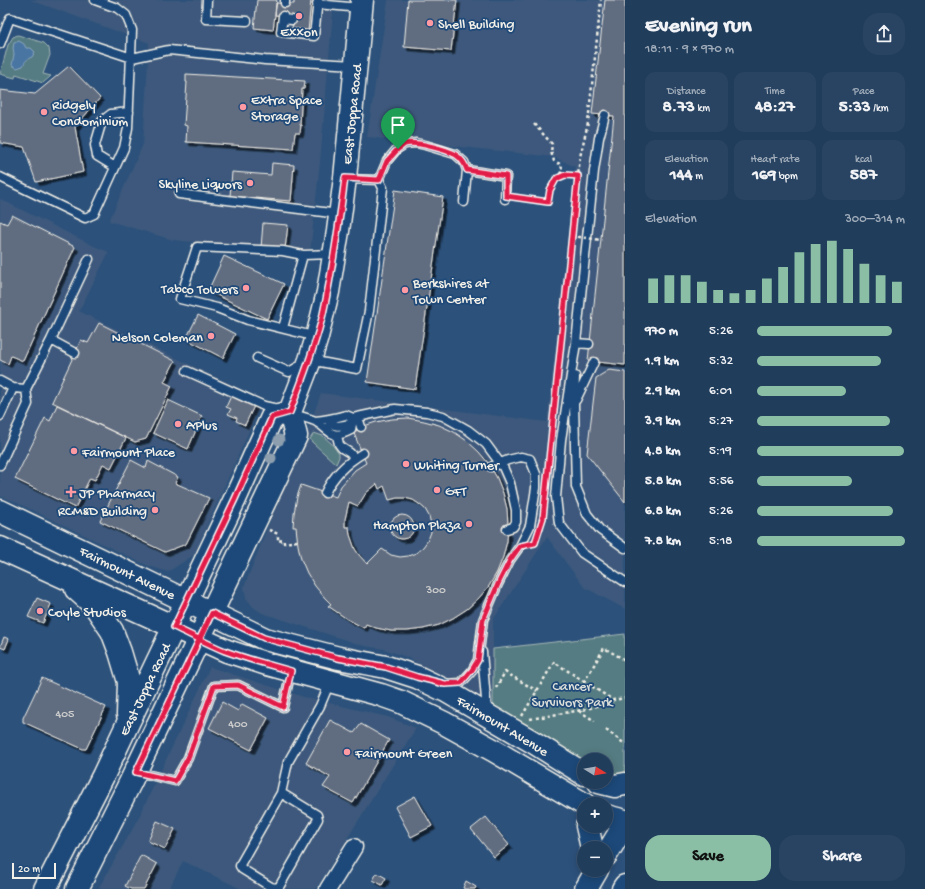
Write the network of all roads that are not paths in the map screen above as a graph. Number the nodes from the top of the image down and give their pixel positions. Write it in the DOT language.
graph roads {
  1 [pos="95,0"];
  2 [pos="207,0"];
  3 [pos="318,2"];
  4 [pos="362,4"];
  5 [pos="292,20"];
  6 [pos="247,21"];
  7 [pos="0,44"];
  8 [pos="132,58"];
  9 [pos="356,65"];
  10 [pos="128,112"];
  11 [pos="605,115"];
  12 [pos="115,167"];
  13 [pos="467,170"];
  14 [pos="0,177"];
  15 [pos="345,178"];
  16 [pos="379,180"];
  17 [pos="179,194"];
  18 [pos="505,198"];
  19 [pos="464,199"];
  20 [pos="340,214"];
  21 [pos="334,254"];
  22 [pos="302,255"];
  23 [pos="89,260"];
  24 [pos="282,328"];
  25 [pos="317,337"];
  26 [pos="51,340"];
  27 [pos="576,343"];
  28 [pos="589,344"];
  29 [pos="75,353"];
  30 [pos="257,358"];
  31 [pos="310,360"];
  32 [pos="594,362"];
  33 [pos="187,371"];
  34 [pos="0,381"];
  35 [pos="13,388"];
  36 [pos="26,389"];
  37 [pos="574,404"];
  38 [pos="290,412"];
  39 [pos="0,416"];
  40 [pos="355,418"];
  41 [pos="315,421"];
  42 [pos="361,427"];
  43 [pos="337,436"];
  44 [pos="362,453"];
  45 [pos="354,458"];
  46 [pos="0,465"];
  47 [pos="491,467"];
  48 [pos="325,493"];
  49 [pos="0,511"];
  50 [pos="508,530"];
  51 [pos="0,548"];
  52 [pos="625,548"];
  53 [pos="36,564"];
  54 [pos="625,582"];
  55 [pos="187,601"];
  56 [pos="212,613"];
  57 [pos="174,627"];
  58 [pos="199,639"];
  59 [pos="481,639"];
  60 [pos="291,671"];
  61 [pos="417,677"];
  62 [pos="330,681"];
  63 [pos="487,715"];
  64 [pos="128,723"];
  65 [pos="577,770"];
  66 [pos="136,772"];
  67 [pos="550,784"];
  68 [pos="625,784"];
  69 [pos="613,786"];
  70 [pos="281,793"];
  71 [pos="577,800"];
  72 [pos="577,812"];
  73 [pos="613,819"];
  74 [pos="625,823"];
  75 [pos="613,844"];
  76 [pos="354,847"];
  77 [pos="45,889"];
  78 [pos="77,889"];
  79 [pos="328,889"];
  1 -- 8 [label="lane"];
  2 -- 6 [label="lane"];
  3 -- 4 [label="lane"];
  3 -- 5 [label="lane"];
  4 -- 9 [label="main road, East Joppa Road"];
  7 -- 8 [label="lane"];
  8 -- 9 [label="lane"];
  8 -- 10 [label="lane"];
  9 -- 15 [label="main road, East Joppa Road"];
  10 -- 12 [label="lane"];
  10 -- 12 [label="lane"];
  11 -- 27 [label="lane"];
  12 -- 14 [label="lane"];
  13 -- 16 [label="lane"];
  13 -- 18 [label="lane"];
  13 -- 19 [label="lane"];
  15 -- 16 [label="lane"];
  15 -- 20 [label="main road, East Joppa Road"];
  16 -- 31 [label="lane"];
  17 -- 20 [label="lane"];
  20 -- 21 [label="main road, East Joppa Road"];
  21 -- 22 [label="lane"];
  21 -- 25 [label="main road, East Joppa Road"];
  22 -- 24 [label="lane"];
  22 -- 24 [label="lane"];
  23 -- 26 [label="lane"];
  24 -- 25 [label="lane"];
  25 -- 31 [label="main road, East Joppa Road"];
  26 -- 29 [label="lane"];
  26 -- 36 [label="lane"];
  27 -- 28 [label="lane"];
  27 -- 37 [label="lane"];
  27 -- 54 [label="lane"];
  30 -- 31 [label="lane"];
  31 -- 38 [label="main road, East Joppa Road"];
  32 -- 37 [label="lane"];
  33 -- 38 [label="lane"];
  34 -- 35 [label="lane"];
  35 -- 36 [label="lane"];
  35 -- 39 [label="lane"];
  36 -- 46 [label="lane"];
  37 -- 52 [label="lane"];
  38 -- 41 [label="lane"];
  38 -- 55 [label="main road, East Joppa Road"];
  38 -- 56 [label="main road, East Joppa Road"];
  40 -- 41 [label="lane"];
  40 -- 42 [label="lane"];
  40 -- 43 [label="lane"];
  40 -- 50 [label="lane"];
  41 -- 43 [label="lane"];
  43 -- 45 [label="lane"];
  44 -- 45 [label="lane"];
  45 -- 48 [label="lane"];
  47 -- 59 [label="lane"];
  49 -- 55 [label="main road, Fairmount Avenue"];
  51 -- 53 [label="main road, Fairmount Avenue"];
  53 -- 57 [label="main road, Fairmount Avenue"];
  53 -- 64 [label="main road"];
  55 -- 56 [label="main road, Fairmount Avenue"];
  55 -- 57 [label="main road, East Joppa Road"];
  56 -- 58 [label="main road, East Joppa Road"];
  56 -- 61 [label="main road, Fairmount Avenue"];
  57 -- 58 [label="main road, Fairmount Avenue"];
  57 -- 64 [label="main road, East Joppa Road"];
  58 -- 60 [label="main road, Fairmount Avenue"];
  58 -- 66 [label="main road, East Joppa Road"];
  59 -- 61 [label="lane"];
  59 -- 63 [label="lane"];
  60 -- 62 [label="main road, Fairmount Avenue"];
  60 -- 66 [label="lane"];
  61 -- 63 [label="main road, Fairmount Avenue"];
  62 -- 67 [label="main road, Fairmount Avenue"];
  62 -- 70 [label="lane"];
  63 -- 65 [label="main road, Fairmount Avenue"];
  64 -- 77 [label="main road, East Joppa Road"];
  66 -- 78 [label="main road, East Joppa Road"];
  67 -- 71 [label="main road, Fairmount Avenue"];
  67 -- 72 [label="main road"];
  68 -- 69 [label="main road"];
  70 -- 70 [label="lane"];
  73 -- 74 [label="main road"];
  74 -- 75 [label="main road"];
  76 -- 79 [label="street"];
}
